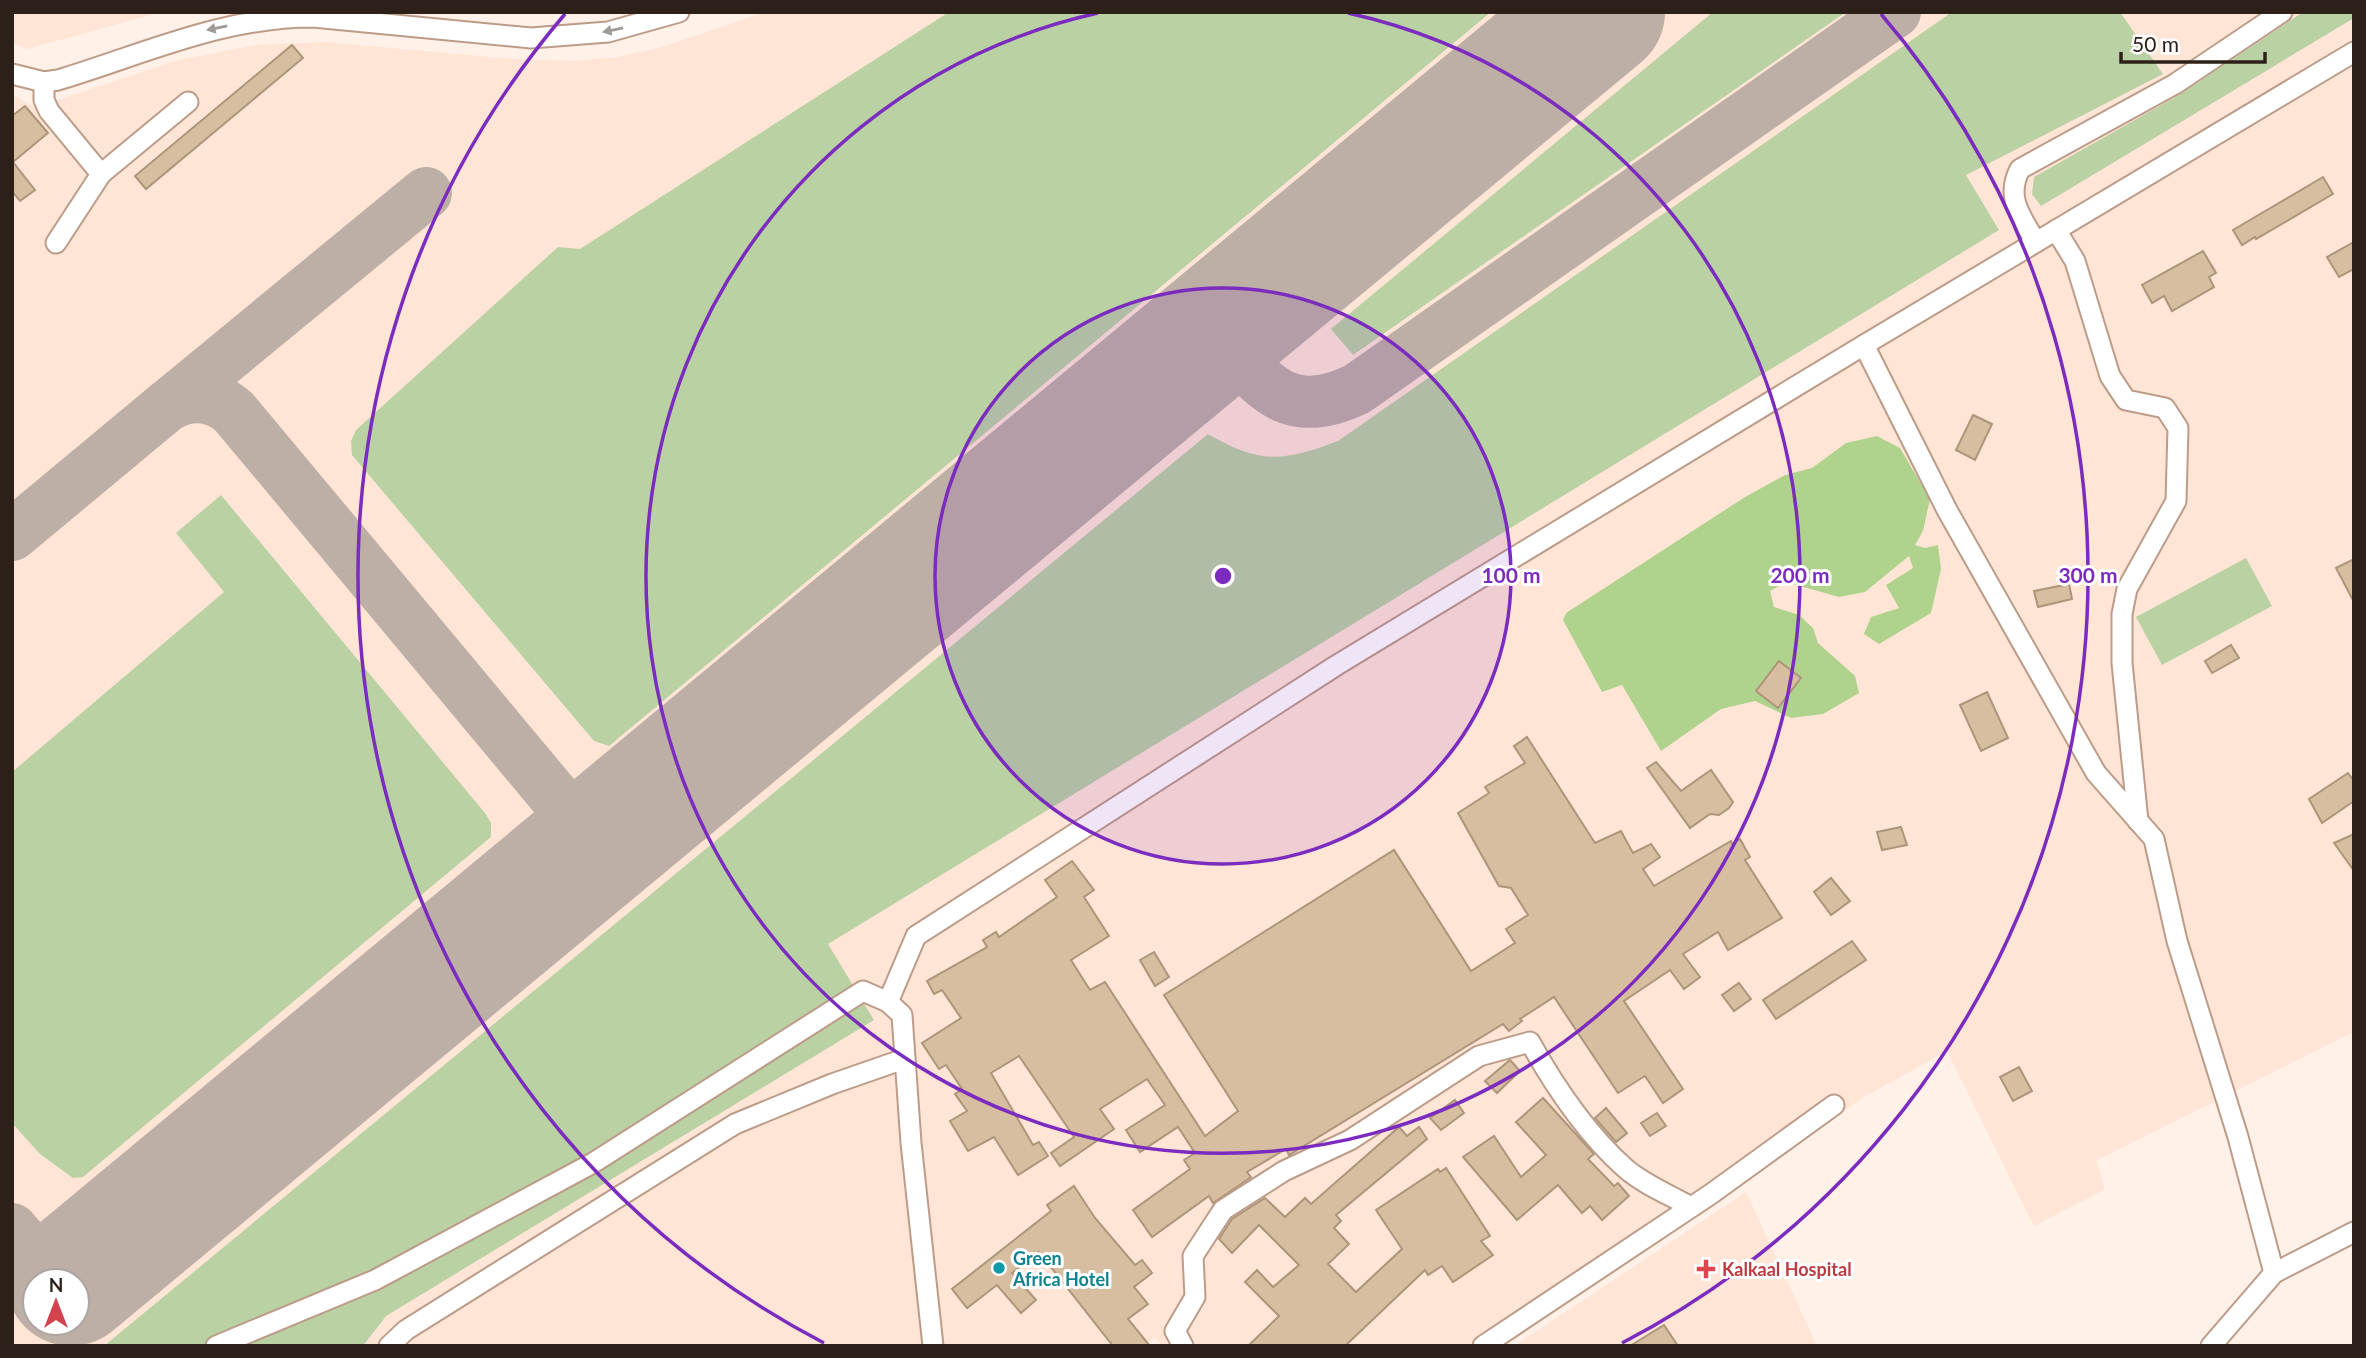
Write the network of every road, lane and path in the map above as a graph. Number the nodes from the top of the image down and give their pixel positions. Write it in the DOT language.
graph roads {
  1 [pos="679,12"];
  2 [pos="2282,12"];
  3 [pos="2354,52"];
  4 [pos="12,74"];
  5 [pos="44,82"];
  6 [pos="188,102"];
  7 [pos="101,174"];
  8 [pos="2056,230"];
  9 [pos="2036,242"];
  10 [pos="55,243"];
  11 [pos="1864,345"];
  12 [pos="2138,821"];
  13 [pos="888,1002"];
  14 [pos="904,1059"];
  15 [pos="1834,1105"];
  16 [pos="1691,1207"];
  17 [pos="2354,1232"];
  18 [pos="2274,1273"];
  19 [pos="216,1346"];
  20 [pos="389,1346"];
  21 [pos="933,1346"];
  22 [pos="1184,1346"];
  23 [pos="1483,1346"];
  24 [pos="2211,1346"];
  1 -- 5 [label="street, one-way"];
  2 -- 9 [label="street"];
  3 -- 8 [label="street"];
  4 -- 5 [label="street"];
  5 -- 7 [label="street"];
  6 -- 7 [label="street"];
  7 -- 10 [label="street"];
  8 -- 9 [label="street"];
  8 -- 12 [label="street"];
  9 -- 11 [label="street"];
  11 -- 12 [label="street"];
  11 -- 13 [label="street"];
  12 -- 18 [label="street"];
  13 -- 14 [label="street"];
  13 -- 19 [label="street"];
  14 -- 20 [label="street"];
  14 -- 21 [label="street"];
  15 -- 16 [label="street"];
  16 -- 22 [label="street"];
  16 -- 23 [label="street"];
  17 -- 18 [label="street"];
  18 -- 24 [label="street"];
}
